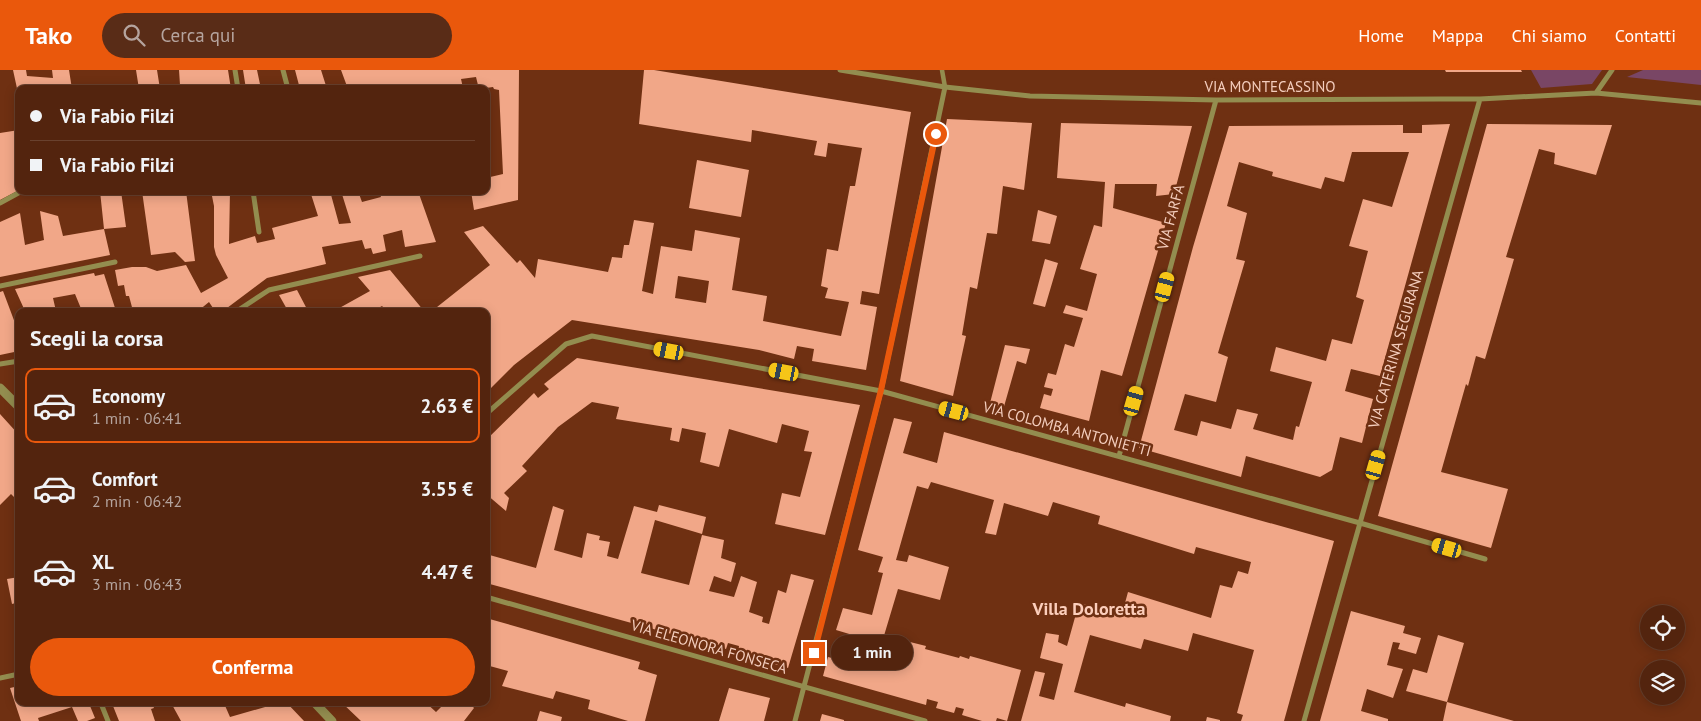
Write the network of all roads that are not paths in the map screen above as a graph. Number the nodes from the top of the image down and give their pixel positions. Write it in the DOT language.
graph roads {
  1 [pos="235,70"];
  2 [pos="283,70"];
  3 [pos="840,70"];
  4 [pos="942,70"];
  5 [pos="1612,70"];
  6 [pos="237,85"];
  7 [pos="287,85"];
  8 [pos="945,87"];
  9 [pos="1596,93"];
  10 [pos="1480,99"];
  11 [pos="1216,100"];
  12 [pos="1701,103"];
  13 [pos="15,195"];
  14 [pos="254,195"];
  15 [pos="0,203"];
  16 [pos="259,232"];
  17 [pos="420,256"];
  18 [pos="115,262"];
  19 [pos="0,286"];
  20 [pos="242,308"];
  21 [pos="15,362"];
  22 [pos="0,364"];
  23 [pos="0,388"];
  24 [pos="881,390"];
  25 [pos="15,403"];
  26 [pos="490,410"];
  27 [pos="1118,456"];
  28 [pos="1360,523"];
  29 [pos="1485,559"];
  30 [pos="490,598"];
  31 [pos="15,675"];
  32 [pos="0,678"];
  33 [pos="805,687"];
  34 [pos="102,706"];
  35 [pos="317,706"];
  36 [pos="108,721"];
  37 [pos="332,721"];
  38 [pos="795,721"];
  39 [pos="925,721"];
  40 [pos="1304,721"];
  1 -- 6 [label="street"];
  2 -- 7 [label="street"];
  3 -- 8 [label="street, VIA MONTECASSINO"];
  4 -- 8 [label="street"];
  5 -- 9 [label="street"];
  8 -- 11 [label="street, VIA MONTECASSINO"];
  8 -- 24 [label="street"];
  9 -- 10 [label="street, VIA MONTECASSINO"];
  9 -- 12 [label="street, VIA MONTECASSINO"];
  10 -- 11 [label="street, VIA MONTECASSINO"];
  10 -- 28 [label="street, VIA CATERINA SEGURANA"];
  11 -- 27 [label="street, VIA FARFA"];
  13 -- 15 [label="street"];
  14 -- 16 [label="street"];
  17 -- 20 [label="street"];
  18 -- 19 [label="street"];
  21 -- 22 [label="street"];
  23 -- 25 [label="street"];
  24 -- 26 [label="street, VIA COLOMBA ANTONIETTI"];
  24 -- 27 [label="street, VIA COLOMBA ANTONIETTI"];
  24 -- 33 [label="street"];
  27 -- 28 [label="street, VIA COLOMBA ANTONIETTI"];
  28 -- 29 [label="street, VIA COLOMBA ANTONIETTI"];
  28 -- 40 [label="street, VIA CATERINA SEGURANA"];
  30 -- 33 [label="street, VIA ELEONORA FONSECA"];
  31 -- 32 [label="street"];
  33 -- 38 [label="street"];
  33 -- 39 [label="street, VIA ELEONORA FONSECA"];
  34 -- 36 [label="street"];
  35 -- 37 [label="street"];
}
